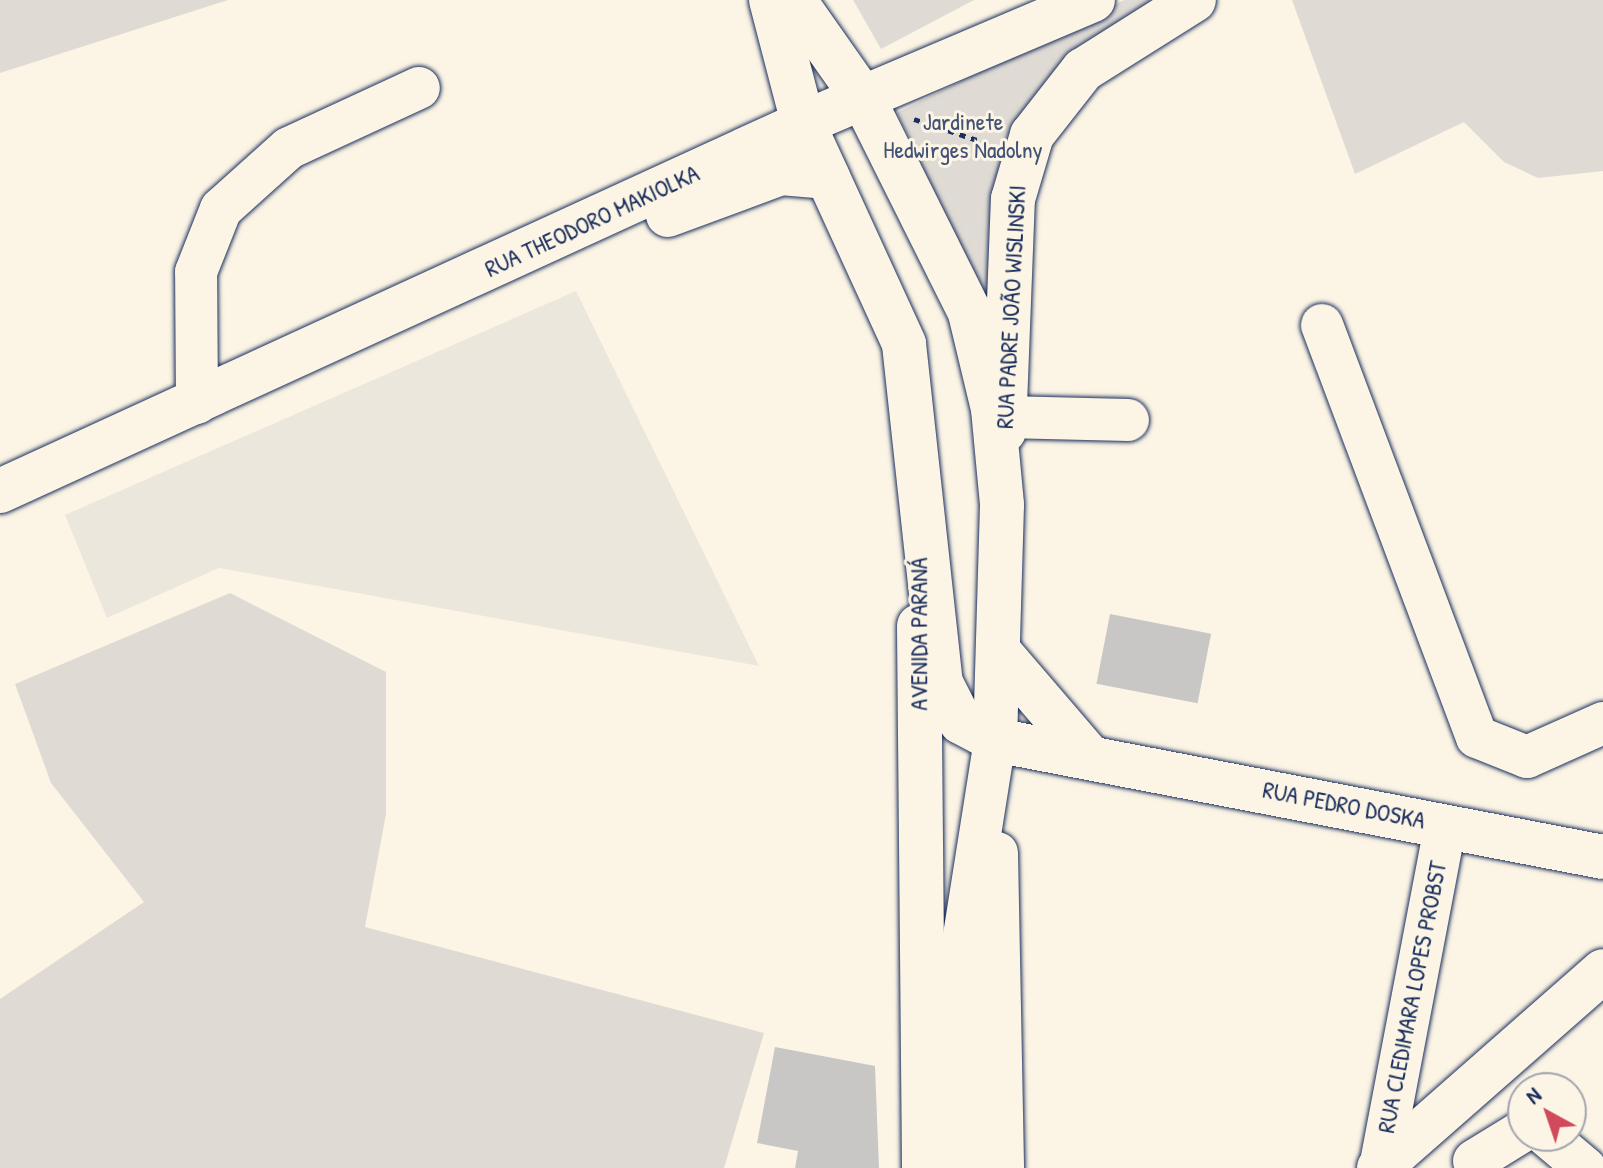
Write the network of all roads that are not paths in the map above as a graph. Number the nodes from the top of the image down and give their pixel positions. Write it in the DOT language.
graph roads {
  1 [pos="771,0"];
  2 [pos="794,0"];
  3 [pos="1093,0"];
  4 [pos="1194,0"];
  5 [pos="419,88"];
  6 [pos="863,98"];
  7 [pos="803,123"];
  8 [pos="828,177"];
  9 [pos="1322,325"];
  10 [pos="322,347"];
  11 [pos="197,403"];
  12 [pos="1005,417"];
  13 [pos="1128,420"];
  14 [pos="0,491"];
  15 [pos="1002,505"];
  16 [pos="918,506"];
  17 [pos="1001,668"];
  18 [pos="956,715"];
  19 [pos="1603,723"];
  20 [pos="995,740"];
  21 [pos="1086,753"];
  22 [pos="921,802"];
  23 [pos="1445,826"];
  24 [pos="1603,857"];
  25 [pos="963,942"];
  26 [pos="1603,971"];
  27 [pos="1507,1141"];
  28 [pos="1474,1161"];
  29 [pos="924,1168"];
  30 [pos="966,1168"];
  31 [pos="1003,1168"];
  32 [pos="1380,1168"];
  1 -- 7 [label="main road, AVENIDA PARANÁ"];
  2 -- 6 [label="main road"];
  3 -- 6 [label="main road"];
  4 -- 12 [label="main road, RUA PADRE JOÃO WISLINSKI"];
  5 -- 11 [label="street"];
  6 -- 7 [label="main road, RUA THEODORO MAKIOLKA"];
  6 -- 15 [label="main road"];
  7 -- 8 [label="main road, AVENIDA PARANÁ"];
  7 -- 10 [label="main road, RUA THEODORO MAKIOLKA"];
  8 -- 10 [label="main road, RUA THEODORO MAKIOLKA"];
  8 -- 16 [label="main road, AVENIDA PARANÁ"];
  9 -- 19 [label="street"];
  10 -- 11 [label="main road, RUA THEODORO MAKIOLKA"];
  11 -- 14 [label="main road, RUA THEODORO MAKIOLKA"];
  12 -- 13 [label="street"];
  12 -- 15 [label="main road, RUA PADRE JOÃO WISLINSKI"];
  15 -- 17 [label="main road"];
  16 -- 18 [label="main road"];
  16 -- 22 [label="main road, AVENIDA PARANÁ"];
  17 -- 18 [label="main road"];
  17 -- 20 [label="main road"];
  17 -- 21 [label="main road"];
  18 -- 20 [label="main road"];
  20 -- 21 [label="main road, RUA PEDRO DOSKA"];
  20 -- 25 [label="street"];
  20 -- 31 [label="street"];
  21 -- 23 [label="main road, RUA PEDRO DOSKA"];
  22 -- 25 [label="street"];
  22 -- 29 [label="main road, AVENIDA PARANÁ"];
  23 -- 24 [label="main road, RUA PEDRO DOSKA"];
  23 -- 32 [label="street, RUA CLEDIMARA LOPES PROBST"];
  25 -- 30 [label="street"];
  26 -- 32 [label="main road"];
  27 -- 28 [label="street"];
}
